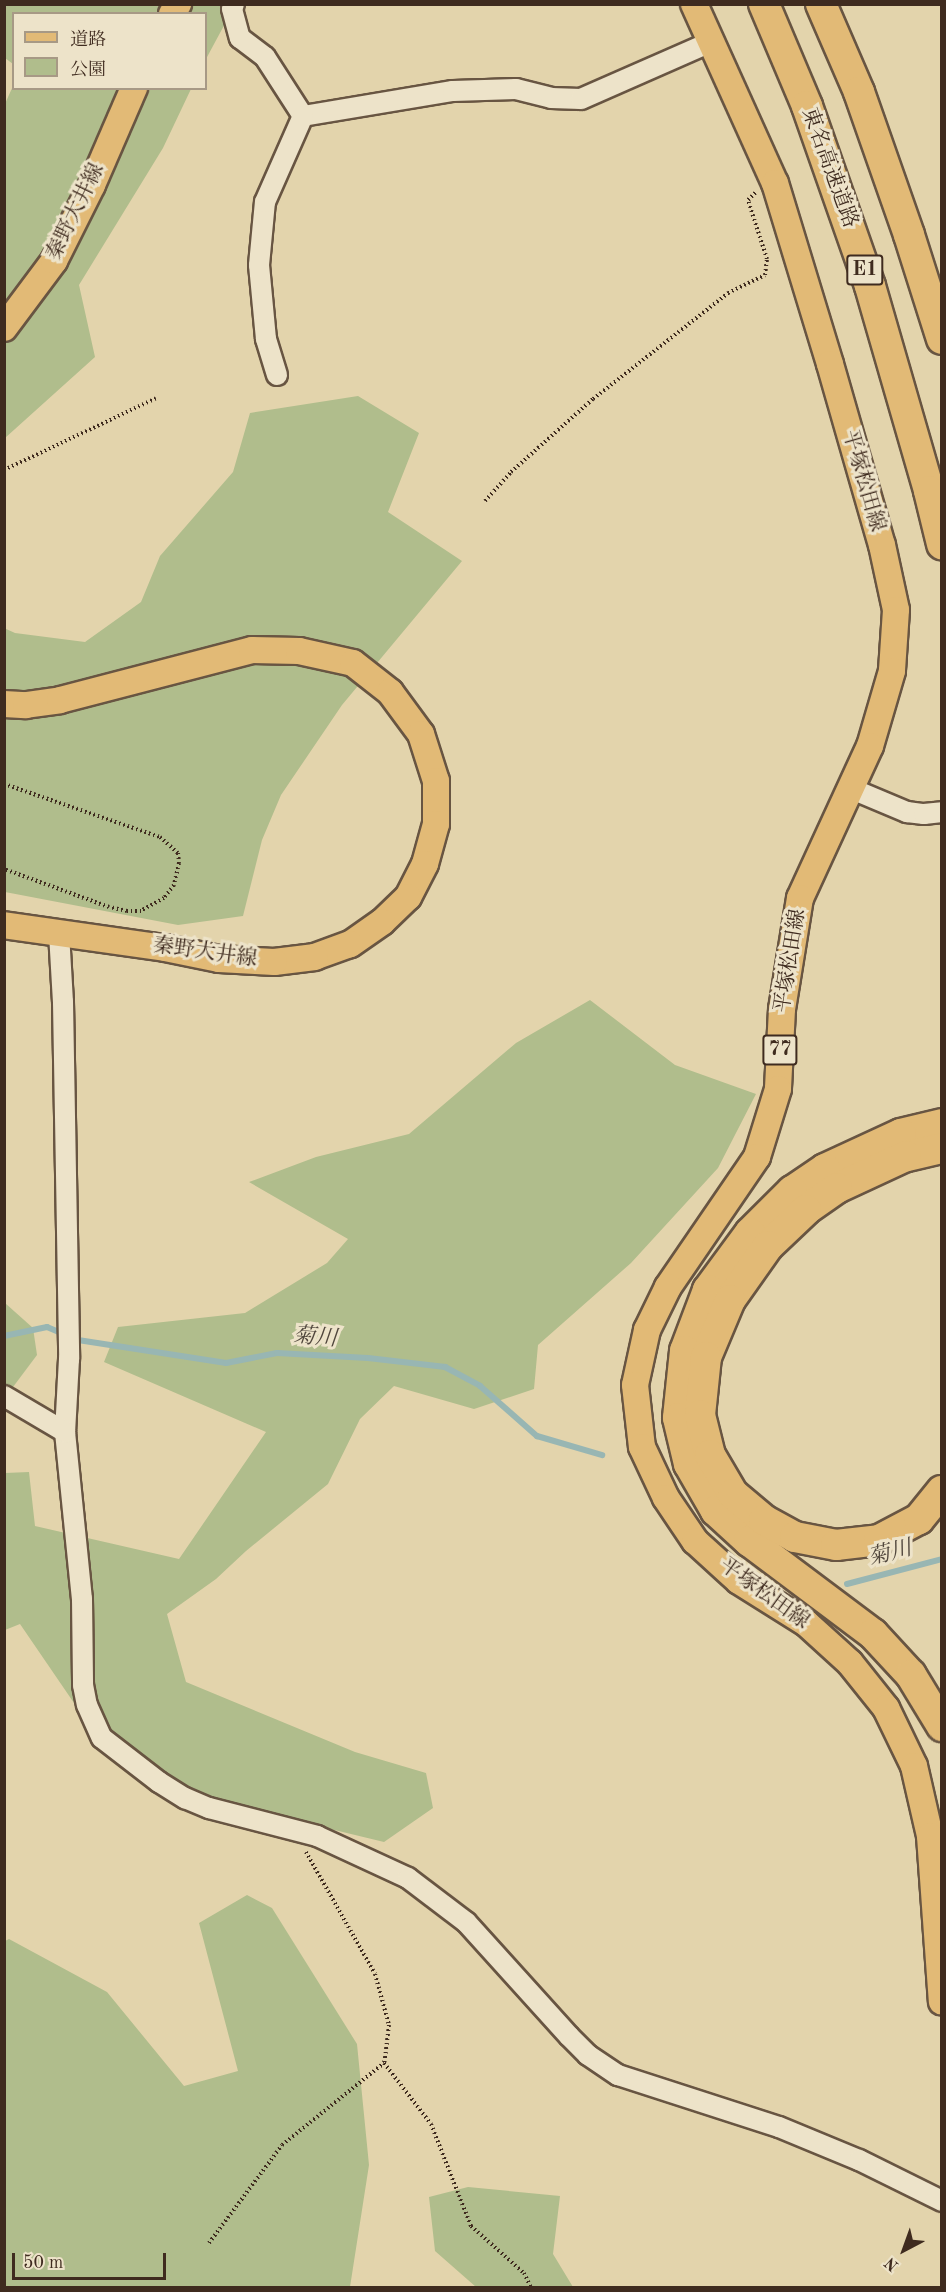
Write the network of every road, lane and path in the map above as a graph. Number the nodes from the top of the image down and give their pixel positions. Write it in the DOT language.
graph roads {
  1 [pos="234,4"];
  2 [pos="694,4"];
  3 [pos="764,4"];
  4 [pos="821,4"];
  5 [pos="711,42"];
  6 [pos="133,90"];
  7 [pos="303,116"];
  8 [pos="775,183"];
  9 [pos="4,328"];
  10 [pos="942,339"];
  11 [pos="277,375"];
  12 [pos="156,398"];
  13 [pos="4,470"];
  14 [pos="484,501"];
  15 [pos="942,544"];
  16 [pos="4,704"];
  17 [pos="4,784"];
  18 [pos="852,789"];
  19 [pos="942,812"];
  20 [pos="4,869"];
  21 [pos="4,925"];
  22 [pos="59,933"];
  23 [pos="942,1124"];
  24 [pos="942,1148"];
  25 [pos="4,1396"];
  26 [pos="65,1432"];
  27 [pos="942,1491"];
  28 [pos="942,1726"];
  29 [pos="301,1832"];
  30 [pos="942,2002"];
  31 [pos="384,2063"];
  32 [pos="942,2201"];
  33 [pos="209,2243"];
  34 [pos="531,2288"];
  1 -- 7 [label="street"];
  2 -- 5 [label="main road, 平塚松田線 / 77"];
  3 -- 15 [label="highway, 東名高速道路 / E1"];
  4 -- 10 [label="highway, E1"];
  5 -- 7 [label="street"];
  5 -- 8 [label="main road, 平塚松田線 / 77"];
  6 -- 9 [label="main road, 秦野大井線"];
  7 -- 11 [label="street"];
  8 -- 14 [label="path"];
  8 -- 18 [label="main road, 平塚松田線 / 77"];
  12 -- 13 [label="path"];
  16 -- 22 [label="main road, 秦野大井線"];
  17 -- 20 [label="path"];
  18 -- 19 [label="street"];
  18 -- 30 [label="main road, 平塚松田線 / 77"];
  21 -- 22 [label="main road, 秦野大井線"];
  22 -- 26 [label="street"];
  23 -- 28 [label="highway"];
  24 -- 27 [label="highway"];
  25 -- 26 [label="street"];
  26 -- 29 [label="street"];
  29 -- 31 [label="path"];
  29 -- 32 [label="street"];
  31 -- 33 [label="path"];
  31 -- 34 [label="path"];
}
